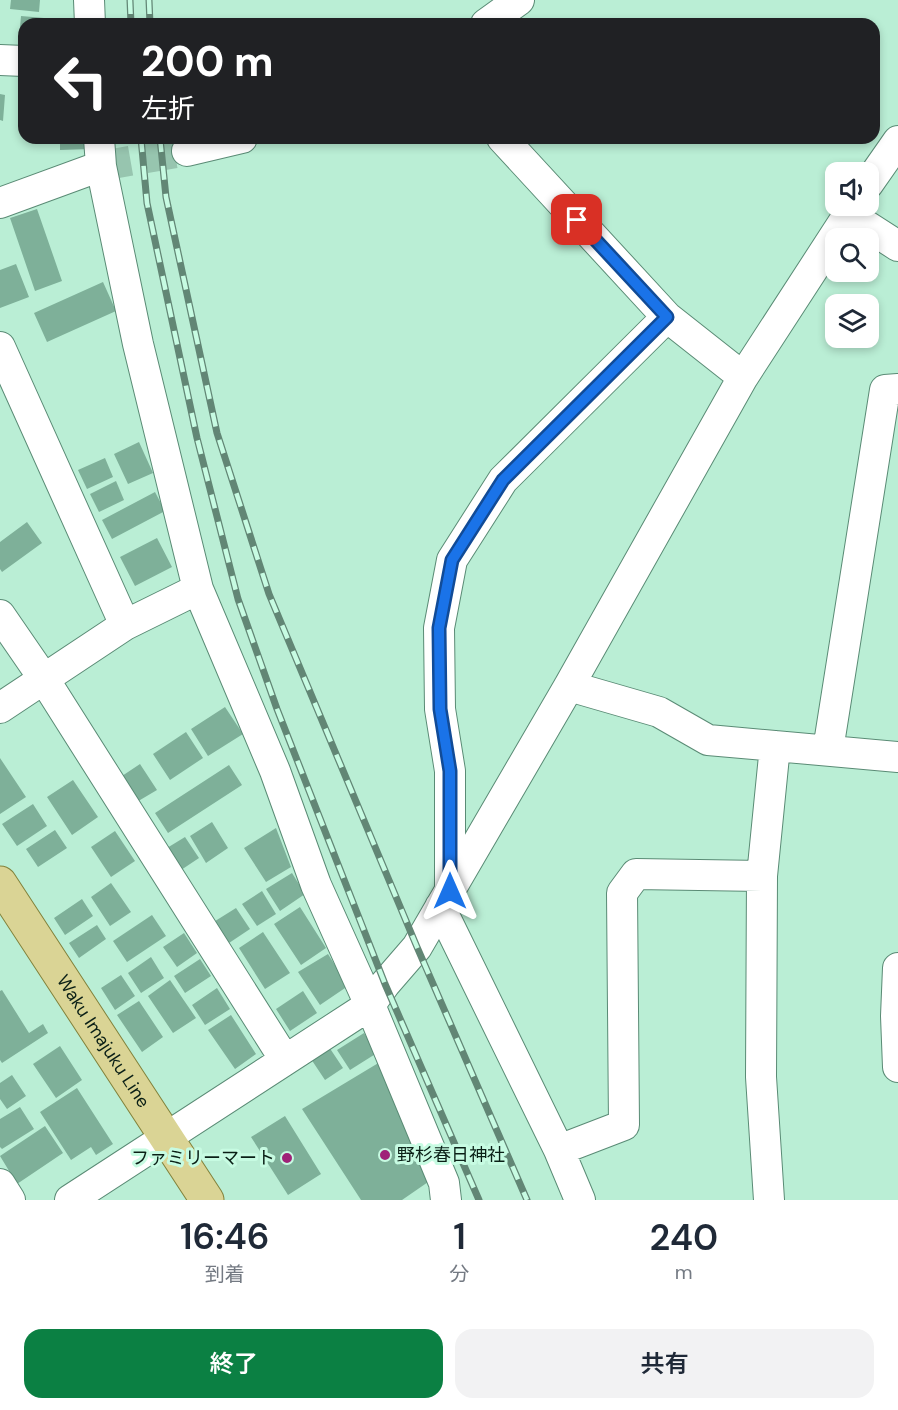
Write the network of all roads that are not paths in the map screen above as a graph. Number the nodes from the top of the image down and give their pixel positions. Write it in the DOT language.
graph roads {
  1 [pos="89,0"];
  2 [pos="519,0"];
  3 [pos="90,18"];
  4 [pos="494,18"];
  5 [pos="0,60"];
  6 [pos="18,61"];
  7 [pos="898,141"];
  8 [pos="217,144"];
  9 [pos="508,144"];
  10 [pos="187,151"];
  11 [pos="100,152"];
  12 [pos="879,168"];
  13 [pos="0,203"];
  14 [pos="847,216"];
  15 [pos="859,216"];
  16 [pos="898,246"];
  17 [pos="667,317"];
  18 [pos="0,347"];
  19 [pos="743,377"];
  20 [pos="898,389"];
  21 [pos="198,589"];
  22 [pos="0,615"];
  23 [pos="125,625"];
  24 [pos="44,679"];
  25 [pos="569,686"];
  26 [pos="0,708"];
  27 [pos="775,746"];
  28 [pos="828,750"];
  29 [pos="898,757"];
  30 [pos="762,876"];
  31 [pos="0,883"];
  32 [pos="445,899"];
  33 [pos="898,968"];
  34 [pos="370,1005"];
  35 [pos="285,1060"];
  36 [pos="898,1067"];
  37 [pos="168,1137"];
  38 [pos="559,1150"];
  39 [pos="0,1184"];
  40 [pos="10,1200"];
  41 [pos="70,1200"];
  42 [pos="207,1200"];
  43 [pos="446,1200"];
  44 [pos="580,1200"];
  45 [pos="769,1200"];
  1 -- 3 [label="street"];
  2 -- 4 [label="street"];
  5 -- 6 [label="street"];
  7 -- 12 [label="street"];
  8 -- 10 [label="street"];
  9 -- 17 [label="street"];
  11 -- 13 [label="street"];
  11 -- 21 [label="street"];
  14 -- 19 [label="street"];
  15 -- 16 [label="street"];
  17 -- 19 [label="street"];
  17 -- 32 [label="street"];
  18 -- 23 [label="street"];
  19 -- 25 [label="street"];
  20 -- 28 [label="street"];
  21 -- 23 [label="street"];
  21 -- 34 [label="street"];
  22 -- 24 [label="street"];
  23 -- 24 [label="street"];
  24 -- 26 [label="street"];
  24 -- 35 [label="street"];
  25 -- 27 [label="street"];
  25 -- 32 [label="street"];
  27 -- 28 [label="street"];
  27 -- 30 [label="street"];
  28 -- 29 [label="street"];
  30 -- 38 [label="street"];
  30 -- 45 [label="street"];
  31 -- 37 [label="main road, Waku Imajuku Line"];
  32 -- 34 [label="street"];
  32 -- 38 [label="street"];
  33 -- 36 [label="street"];
  34 -- 35 [label="street"];
  34 -- 43 [label="street"];
  35 -- 37 [label="street"];
  37 -- 41 [label="street"];
  37 -- 42 [label="main road, Waku Imajuku Line"];
  38 -- 44 [label="street"];
  39 -- 40 [label="street"];
}
